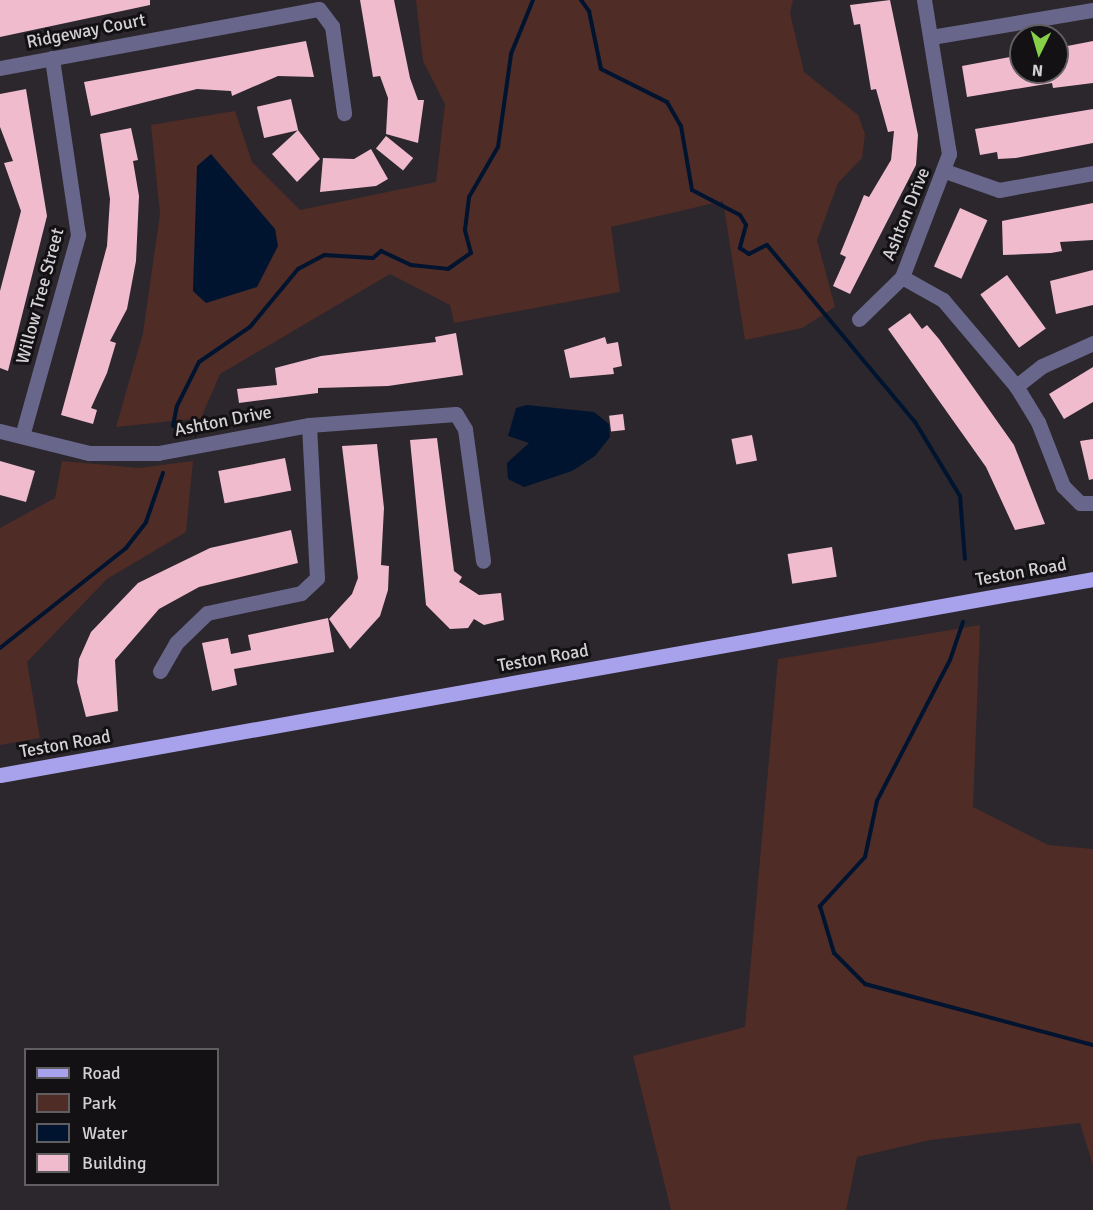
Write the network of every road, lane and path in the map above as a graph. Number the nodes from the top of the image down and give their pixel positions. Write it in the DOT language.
graph roads {
  1 [pos="924,0"];
  2 [pos="1093,10"];
  3 [pos="932,37"];
  4 [pos="52,58"];
  5 [pos="0,68"];
  6 [pos="344,113"];
  7 [pos="945,171"];
  8 [pos="1093,173"];
  9 [pos="902,277"];
  10 [pos="858,319"];
  11 [pos="1093,343"];
  12 [pos="1016,386"];
  13 [pos="309,425"];
  14 [pos="0,431"];
  15 [pos="22,436"];
  16 [pos="1093,503"];
  17 [pos="483,561"];
  18 [pos="1093,579"];
  19 [pos="160,671"];
  20 [pos="0,775"];
  1 -- 3 [label="street, Ashton Drive"];
  2 -- 3 [label="street"];
  3 -- 7 [label="street, Ashton Drive"];
  4 -- 5 [label="street, Ridgeway Court"];
  4 -- 6 [label="street, Ridgeway Court"];
  4 -- 15 [label="street, Willow Tree Street"];
  7 -- 8 [label="street"];
  7 -- 9 [label="street, Ashton Drive"];
  9 -- 10 [label="street, Ashton Drive"];
  9 -- 12 [label="street"];
  11 -- 12 [label="street"];
  12 -- 16 [label="street"];
  13 -- 15 [label="street, Ashton Drive"];
  13 -- 17 [label="street, Ashton Drive"];
  13 -- 19 [label="street"];
  14 -- 15 [label="street, Ashton Drive"];
  18 -- 20 [label="main road, Teston Road"];
}
